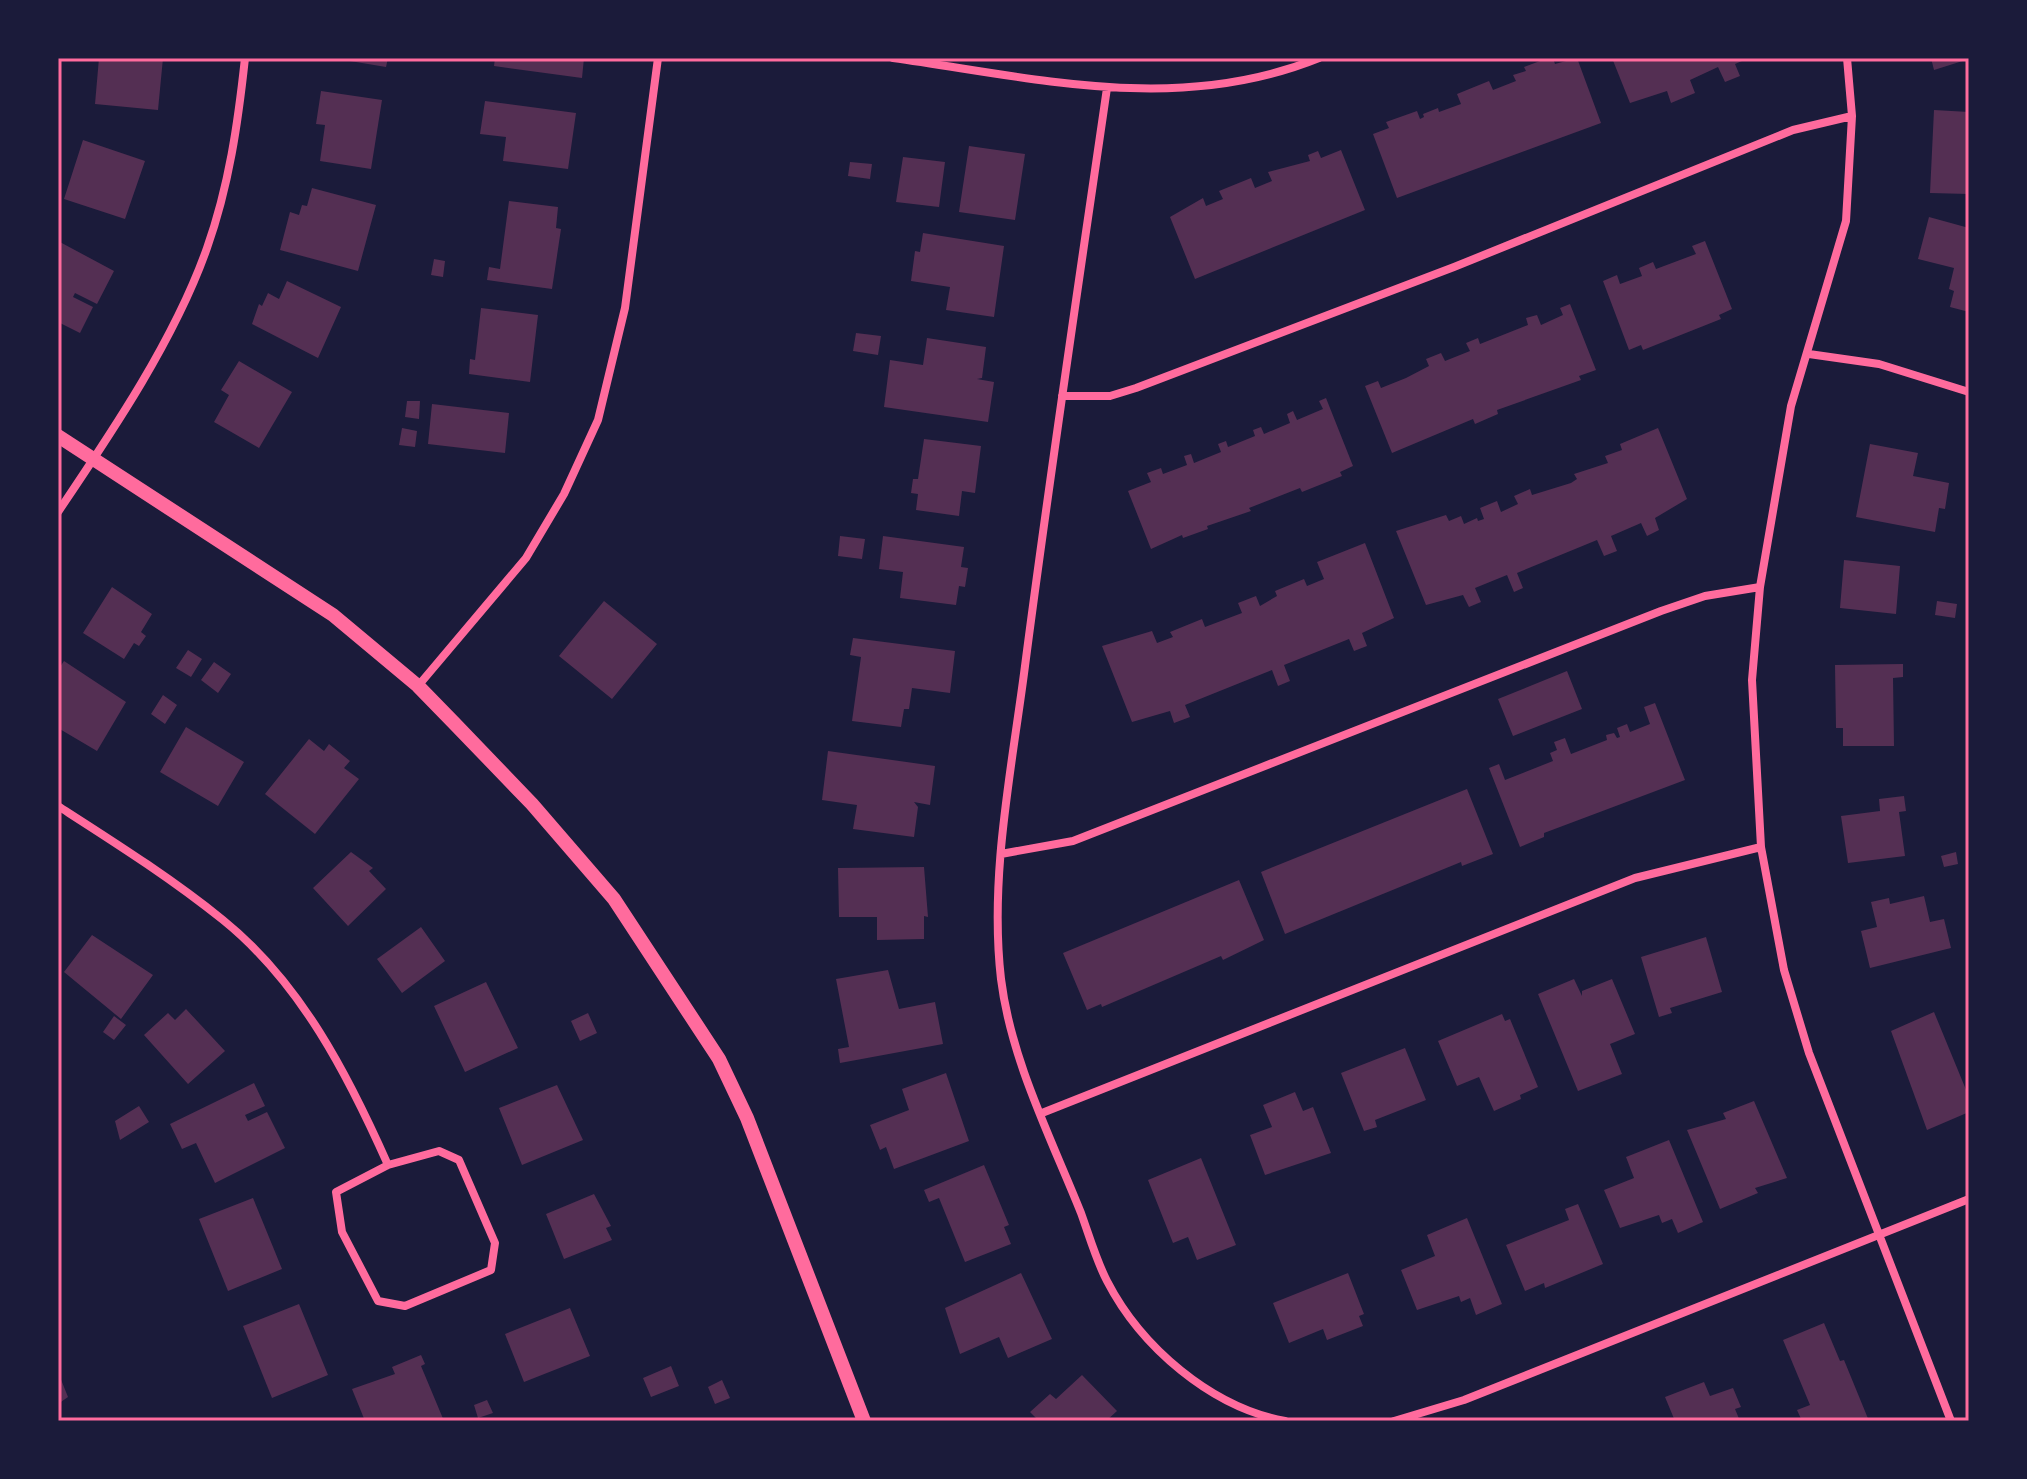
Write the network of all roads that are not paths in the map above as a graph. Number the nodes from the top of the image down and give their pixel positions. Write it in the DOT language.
graph roads {
  1 [pos="245,58"];
  2 [pos="658,58"];
  3 [pos="893,58"];
  4 [pos="1319,58"];
  5 [pos="1847,58"];
  6 [pos="1107,88"];
  7 [pos="1852,116"];
  8 [pos="1809,354"];
  9 [pos="1969,392"];
  10 [pos="1062,396"];
  11 [pos="58,436"];
  12 [pos="93,458"];
  13 [pos="58,512"];
  14 [pos="1760,587"];
  15 [pos="418,686"];
  16 [pos="58,806"];
  17 [pos="1761,847"];
  18 [pos="1001,854"];
  19 [pos="1042,1113"];
  20 [pos="388,1165"];
  21 [pos="1969,1199"];
  22 [pos="1876,1235"];
  23 [pos="864,1421"];
  24 [pos="1285,1421"];
  25 [pos="1394,1421"];
  26 [pos="1951,1421"];
  1 -- 12 [label="street"];
  2 -- 15 [label="street"];
  3 -- 6 [label="street"];
  4 -- 6 [label="street"];
  5 -- 7 [label="street"];
  6 -- 10 [label="street"];
  7 -- 8 [label="street"];
  7 -- 10 [label="street"];
  8 -- 9 [label="street"];
  8 -- 14 [label="street"];
  10 -- 18 [label="street"];
  11 -- 12 [label="street"];
  12 -- 13 [label="street"];
  12 -- 15 [label="street"];
  14 -- 17 [label="street"];
  14 -- 18 [label="street"];
  15 -- 23 [label="street"];
  16 -- 20 [label="street"];
  17 -- 19 [label="street"];
  17 -- 22 [label="street"];
  18 -- 19 [label="street"];
  19 -- 24 [label="street"];
  20 -- 20 [label="street"];
  21 -- 22 [label="street"];
  22 -- 25 [label="street"];
  22 -- 26 [label="street"];
}
